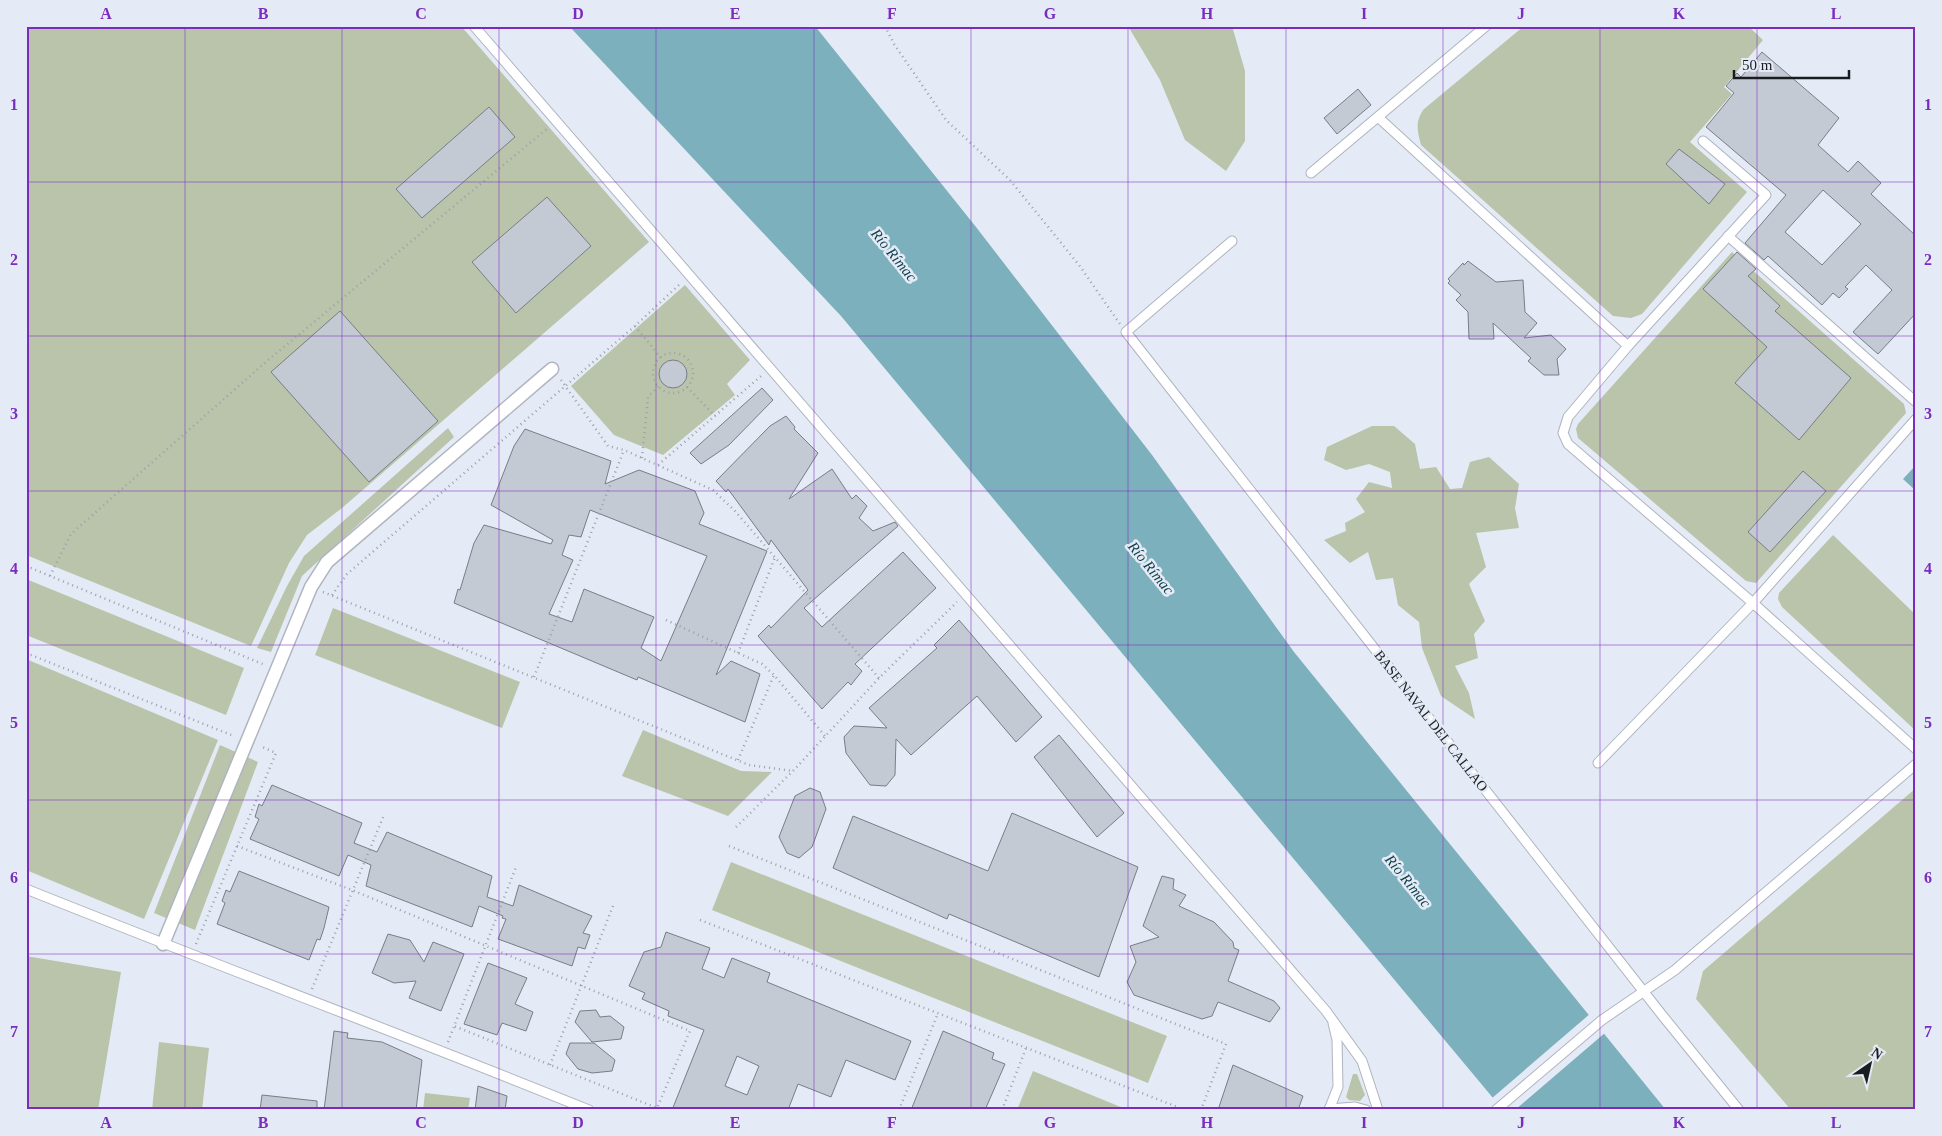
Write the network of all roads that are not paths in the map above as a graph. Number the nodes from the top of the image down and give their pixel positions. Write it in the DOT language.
graph roads {
  1 [pos="474,26"];
  2 [pos="1486,26"];
  3 [pos="1379,118"];
  4 [pos="1703,141"];
  5 [pos="1311,173"];
  6 [pos="1728,236"];
  7 [pos="1232,241"];
  8 [pos="1628,346"];
  9 [pos="552,369"];
  10 [pos="1916,402"];
  11 [pos="1916,419"];
  12 [pos="1753,603"];
  13 [pos="1916,749"];
  14 [pos="1598,763"];
  15 [pos="1916,764"];
  16 [pos="26,889"];
  17 [pos="162,944"];
  18 [pos="1644,993"];
  19 [pos="1331,1018"];
  20 [pos="1329,1109"];
  21 [pos="589,1110"];
  22 [pos="1366,1110"];
  23 [pos="1378,1110"];
  24 [pos="1496,1110"];
  25 [pos="1739,1110"];
  1 -- 19 [label="lane"];
  2 -- 3 [label="lane"];
  3 -- 5 [label="lane"];
  3 -- 8 [label="lane"];
  4 -- 6 [label="lane"];
  6 -- 8 [label="lane"];
  6 -- 10 [label="lane"];
  7 -- 18 [label="lane, BASE NAVAL DEL CALLAO"];
  8 -- 12 [label="lane"];
  9 -- 17 [label="street"];
  11 -- 12 [label="lane"];
  12 -- 13 [label="lane"];
  12 -- 14 [label="lane"];
  15 -- 18 [label="lane"];
  16 -- 17 [label="lane"];
  17 -- 21 [label="lane"];
  18 -- 24 [label="lane"];
  18 -- 25 [label="lane, BASE NAVAL DEL CALLAO"];
  19 -- 20 [label="lane"];
  19 -- 23 [label="lane"];
  20 -- 22 [label="lane"];
}
